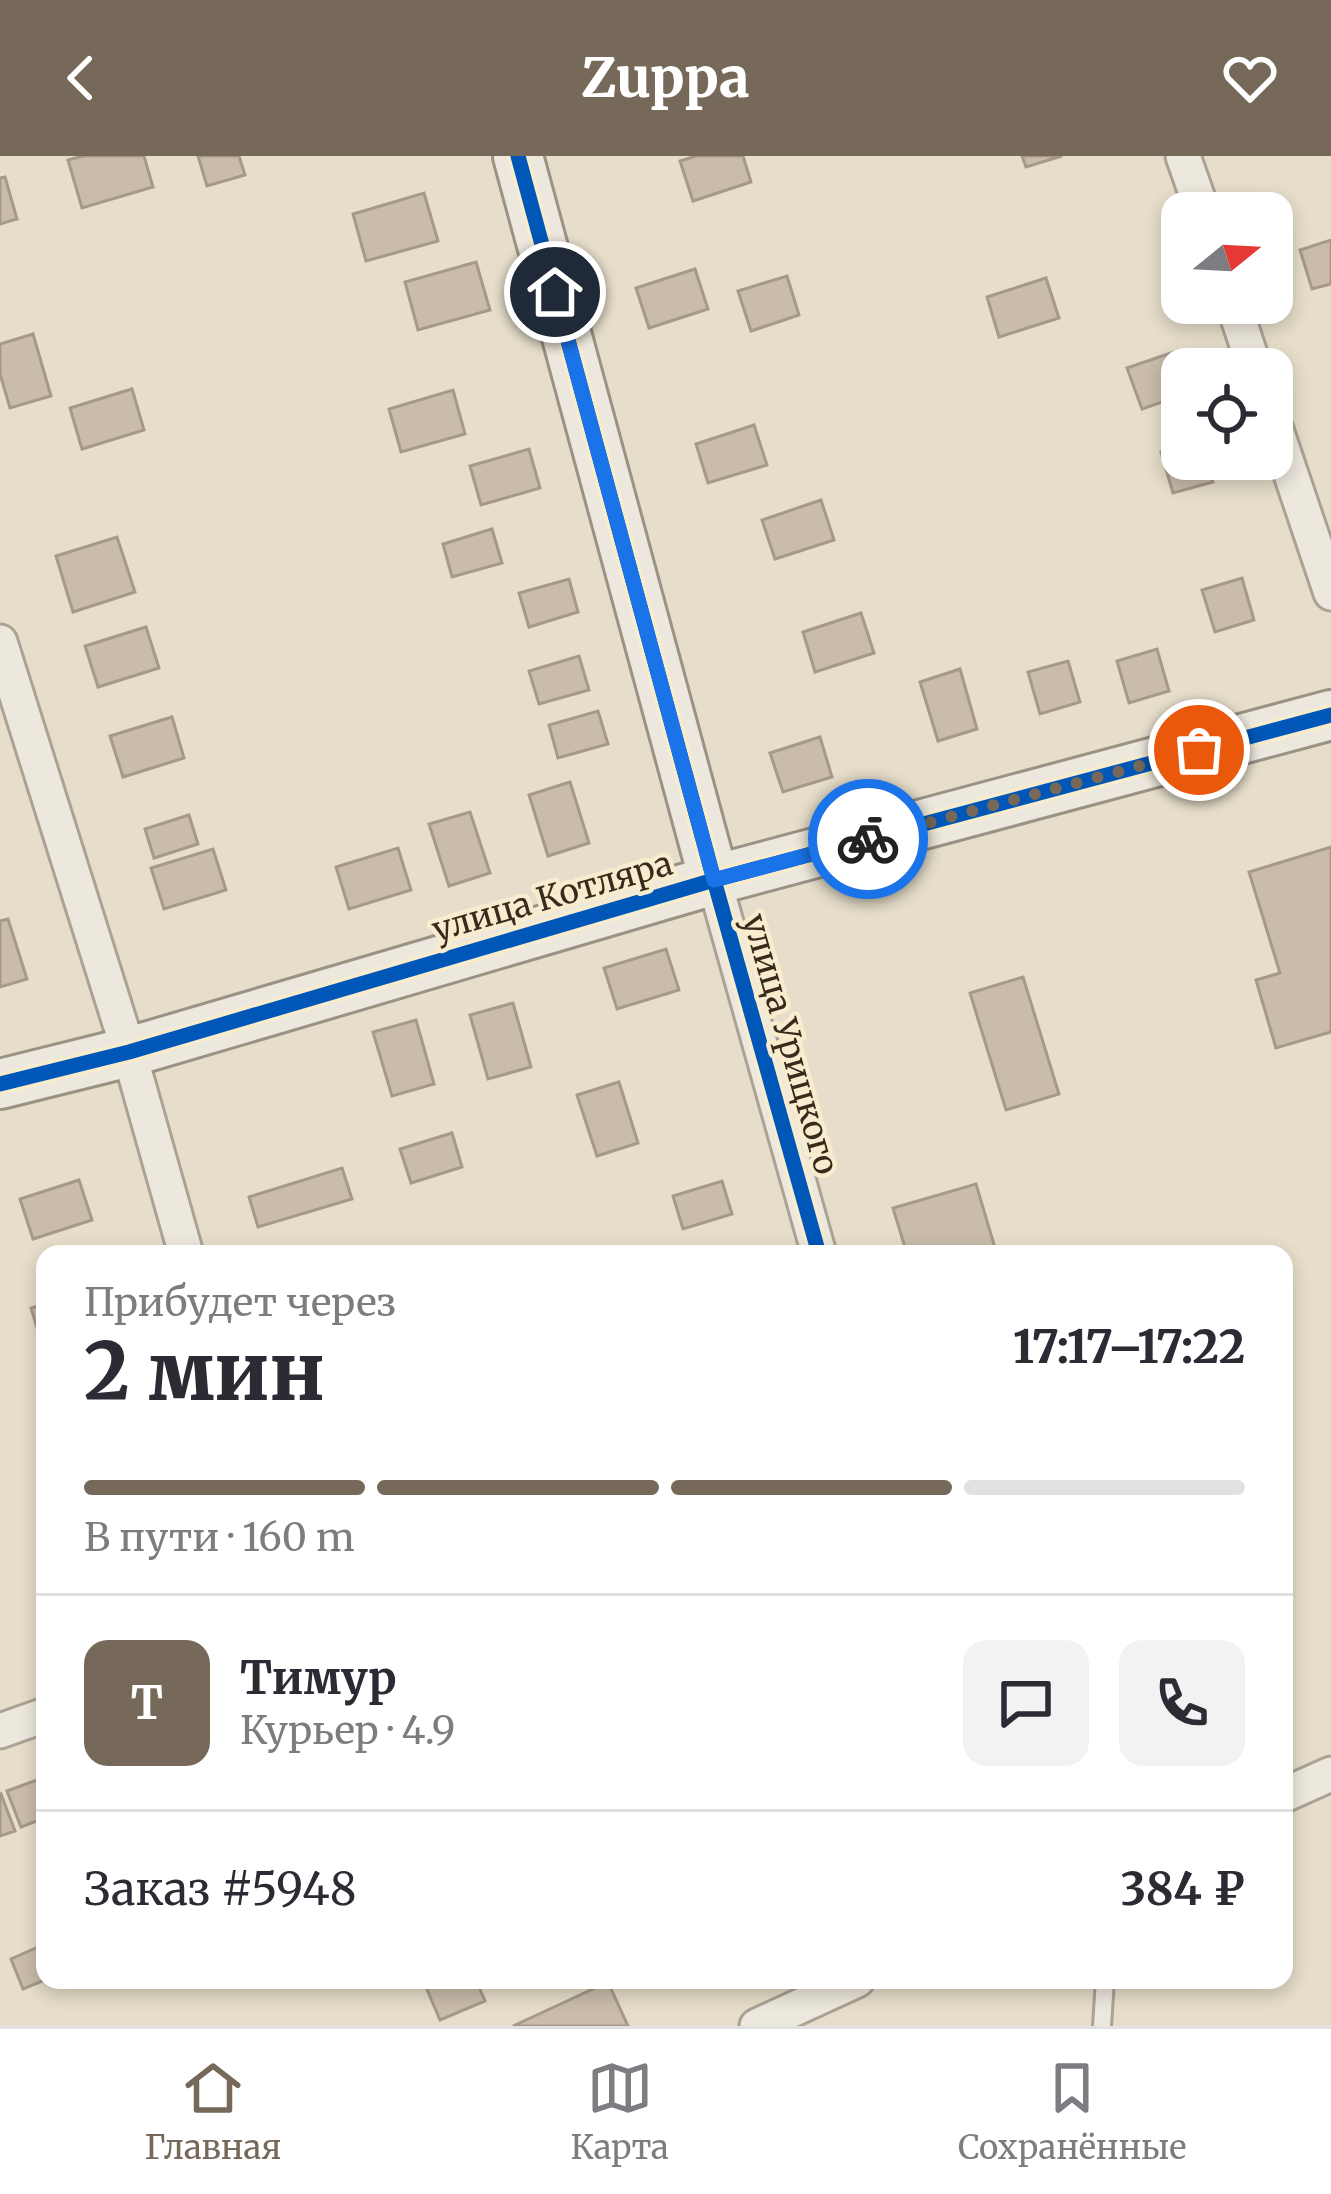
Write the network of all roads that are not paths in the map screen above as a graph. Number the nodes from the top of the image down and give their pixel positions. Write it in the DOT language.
graph roads {
  1 [pos="518,156"];
  2 [pos="1184,156"];
  3 [pos="1196,192"];
  4 [pos="1293,480"];
  5 [pos="1331,592"];
  6 [pos="0,642"];
  7 [pos="1331,715"];
  8 [pos="714,880"];
  9 [pos="129,1052"];
  10 [pos="0,1084"];
  11 [pos="183,1245"];
  12 [pos="815,1245"];
  13 [pos="36,1717"];
  14 [pos="0,1731"];
  15 [pos="1331,1774"];
  16 [pos="1293,1791"];
  17 [pos="837,1989"];
  18 [pos="1104,1989"];
  19 [pos="757,2026"];
  20 [pos="1102,2026"];
  1 -- 8 [label="street, улица Урицкого"];
  2 -- 3 [label="street"];
  4 -- 5 [label="street"];
  6 -- 9 [label="street"];
  7 -- 8 [label="street, улица Котляра"];
  8 -- 9 [label="street, улица Котляра"];
  8 -- 12 [label="street, улица Урицкого"];
  9 -- 10 [label="street, улица Котляра"];
  9 -- 11 [label="street"];
  13 -- 14 [label="street"];
  15 -- 16 [label="street"];
  17 -- 19 [label="street"];
  18 -- 20 [label="lane"];
}
